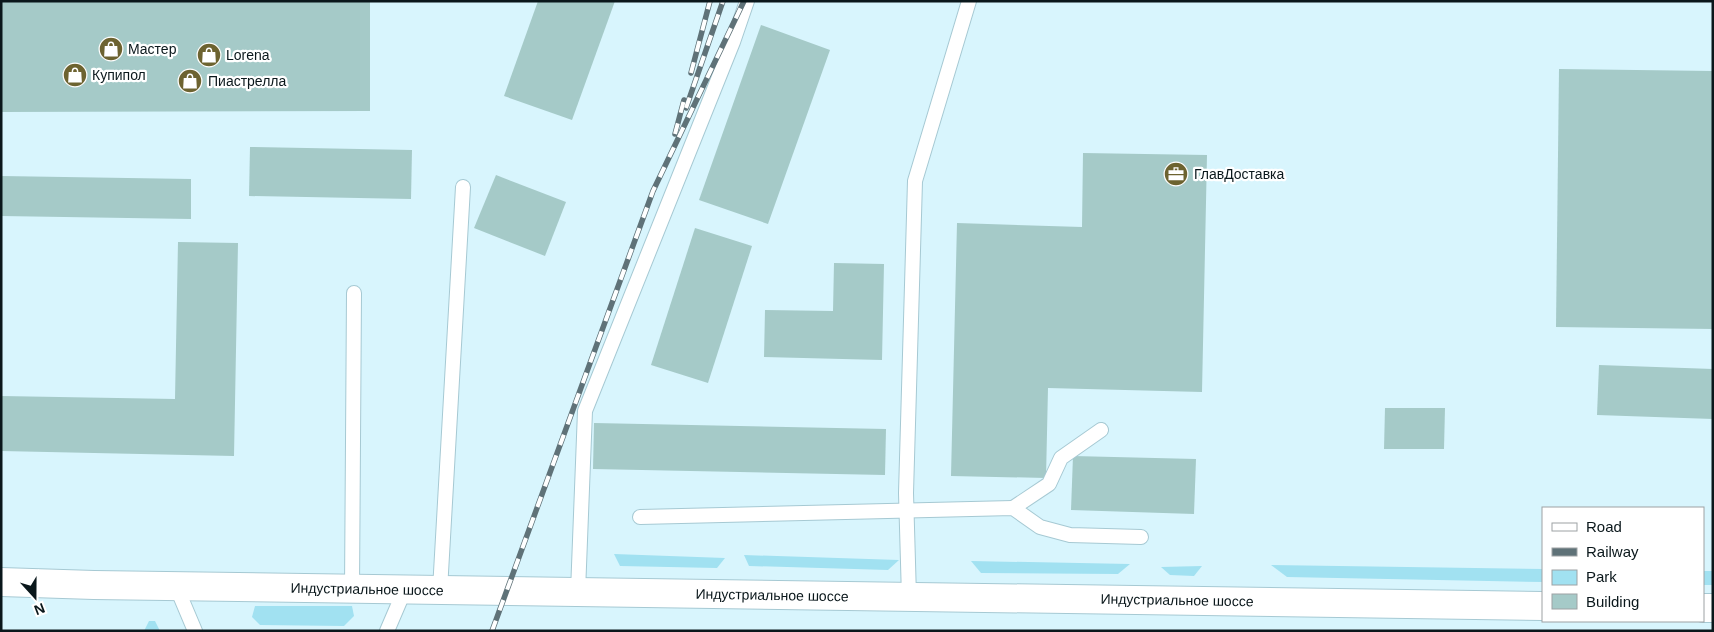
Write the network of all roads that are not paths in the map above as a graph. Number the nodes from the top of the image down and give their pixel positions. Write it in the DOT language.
graph roads {
  1 [pos="747,1"];
  2 [pos="970,1"];
  3 [pos="464,187"];
  4 [pos="354,293"];
  5 [pos="1101,430"];
  6 [pos="1013,508"];
  7 [pos="907,511"];
  8 [pos="640,517"];
  9 [pos="1141,537"];
  10 [pos="1,582"];
  11 [pos="176,586"];
  12 [pos="352,589"];
  13 [pos="405,589"];
  14 [pos="440,590"];
  15 [pos="578,592"];
  16 [pos="910,597"];
  17 [pos="1542,606"];
  18 [pos="195,631"];
  19 [pos="387,631"];
  1 -- 15 [label="lane"];
  2 -- 7 [label="lane"];
  3 -- 14 [label="lane"];
  4 -- 12 [label="lane"];
  5 -- 6 [label="lane"];
  6 -- 7 [label="lane"];
  6 -- 9 [label="lane"];
  7 -- 8 [label="lane"];
  7 -- 16 [label="lane"];
  10 -- 11 [label="street, Индустриальное шоссе"];
  11 -- 12 [label="street, Индустриальное шоссе"];
  11 -- 18 [label="lane"];
  12 -- 13 [label="street, Индустриальное шоссе"];
  13 -- 14 [label="street, Индустриальное шоссе"];
  13 -- 19 [label="lane"];
  14 -- 15 [label="street, Индустриальное шоссе"];
  15 -- 16 [label="street, Индустриальное шоссе"];
  16 -- 17 [label="street, Индустриальное шоссе"];
}
